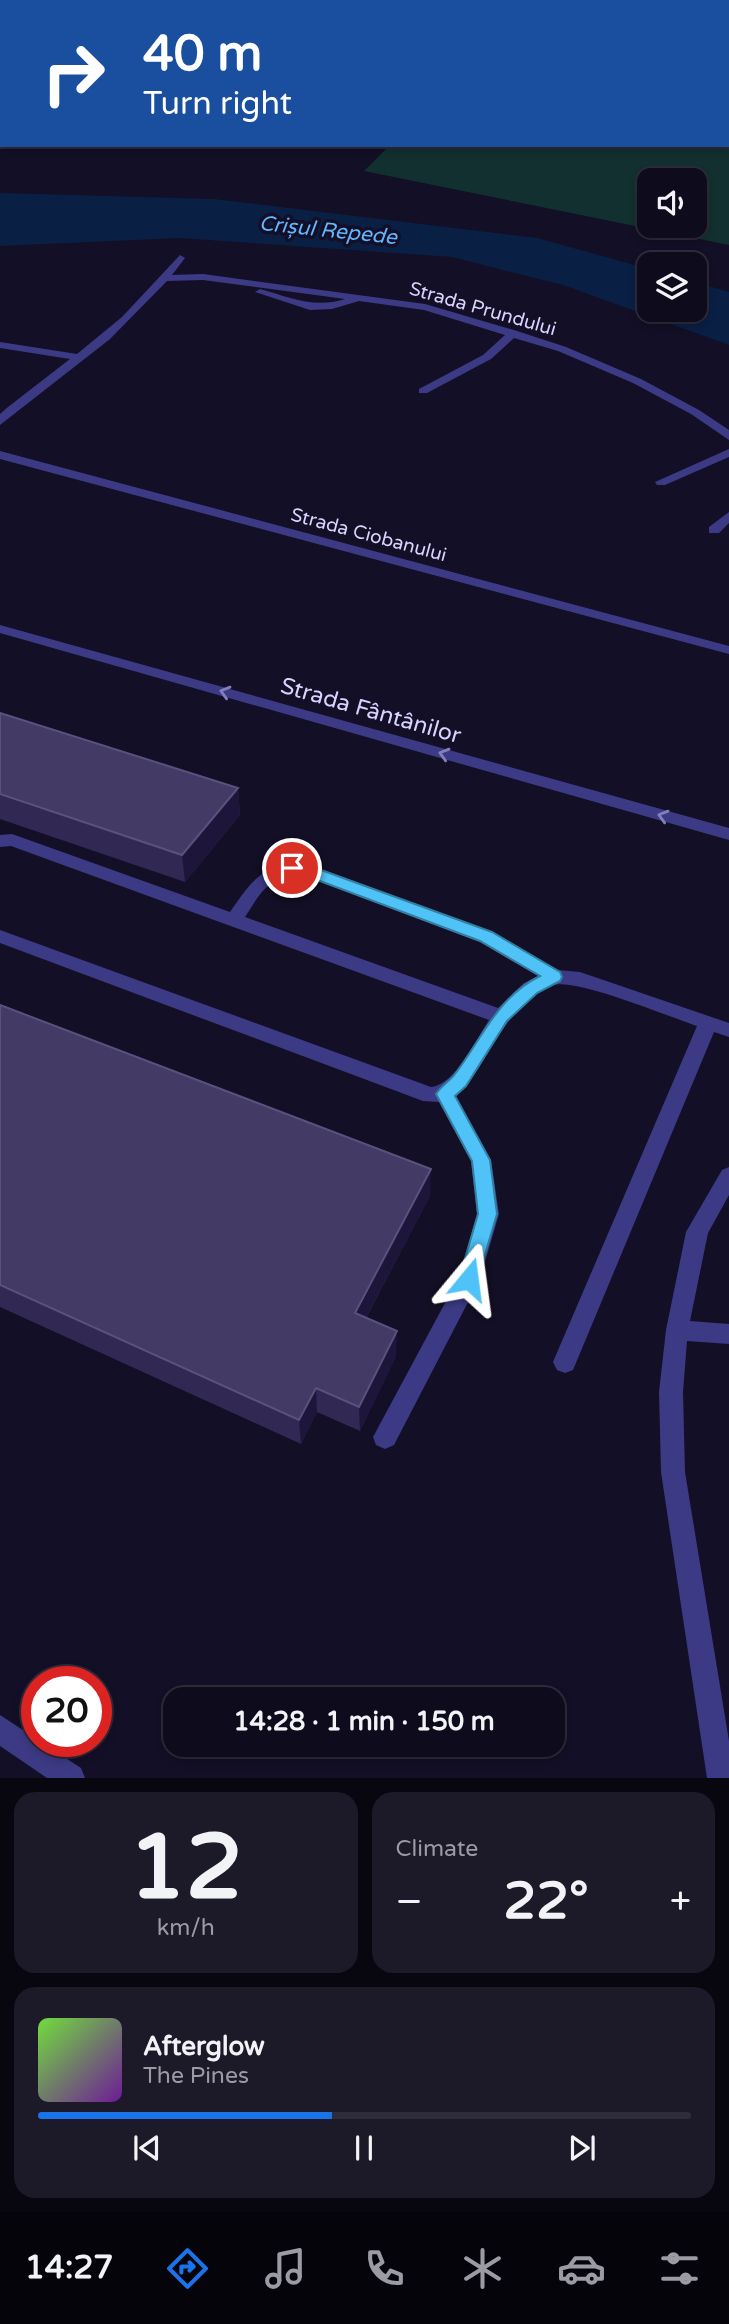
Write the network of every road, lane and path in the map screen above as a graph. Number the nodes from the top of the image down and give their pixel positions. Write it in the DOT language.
graph roads {
  1 [pos="180,258"];
  2 [pos="165,278"];
  3 [pos="237,282"];
  4 [pos="360,296"];
  5 [pos="513,333"];
  6 [pos="0,345"];
  7 [pos="78,357"];
  8 [pos="423,391"];
  9 [pos="0,403"];
  10 [pos="15,405"];
  11 [pos="0,421"];
  12 [pos="729,436"];
  13 [pos="729,453"];
  14 [pos="0,455"];
  15 [pos="661,482"];
  16 [pos="729,516"];
  17 [pos="714,530"];
  18 [pos="0,629"];
  19 [pos="729,650"];
  20 [pos="729,834"];
  21 [pos="0,841"];
  22 [pos="234,920"];
  23 [pos="0,936"];
  24 [pos="554,977"];
  25 [pos="501,1017"];
  26 [pos="708,1023"];
  27 [pos="729,1030"];
  28 [pos="445,1094"];
  29 [pos="729,1176"];
  30 [pos="677,1330"];
  31 [pos="729,1334"];
  32 [pos="565,1362"];
  33 [pos="385,1437"];
  34 [pos="0,1729"];
  35 [pos="71,1778"];
  36 [pos="721,1778"];
  1 -- 2 [label="street"];
  2 -- 3 [label="street, Strada Prundului"];
  2 -- 7 [label="street"];
  3 -- 4 [label="street, Strada Prundului"];
  3 -- 4 [label="street"];
  4 -- 5 [label="street, Strada Prundului"];
  5 -- 8 [label="street"];
  5 -- 12 [label="street, Strada Prundului"];
  6 -- 7 [label="street"];
  7 -- 10 [label="street"];
  9 -- 10 [label="street"];
  10 -- 11 [label="street"];
  13 -- 15 [label="street"];
  14 -- 19 [label="street, Strada Ciobanului"];
  16 -- 17 [label="street"];
  20 -- 18 [label="street, Strada Fântânilor, one-way"];
  21 -- 22 [label="street"];
  22 -- 24 [label="street"];
  22 -- 25 [label="street"];
  23 -- 28 [label="street"];
  24 -- 25 [label="street"];
  24 -- 26 [label="street"];
  25 -- 28 [label="street"];
  26 -- 27 [label="street"];
  26 -- 32 [label="street"];
  28 -- 33 [label="street"];
  29 -- 30 [label="street"];
  30 -- 31 [label="street"];
  30 -- 36 [label="street"];
  34 -- 35 [label="street"];
}
